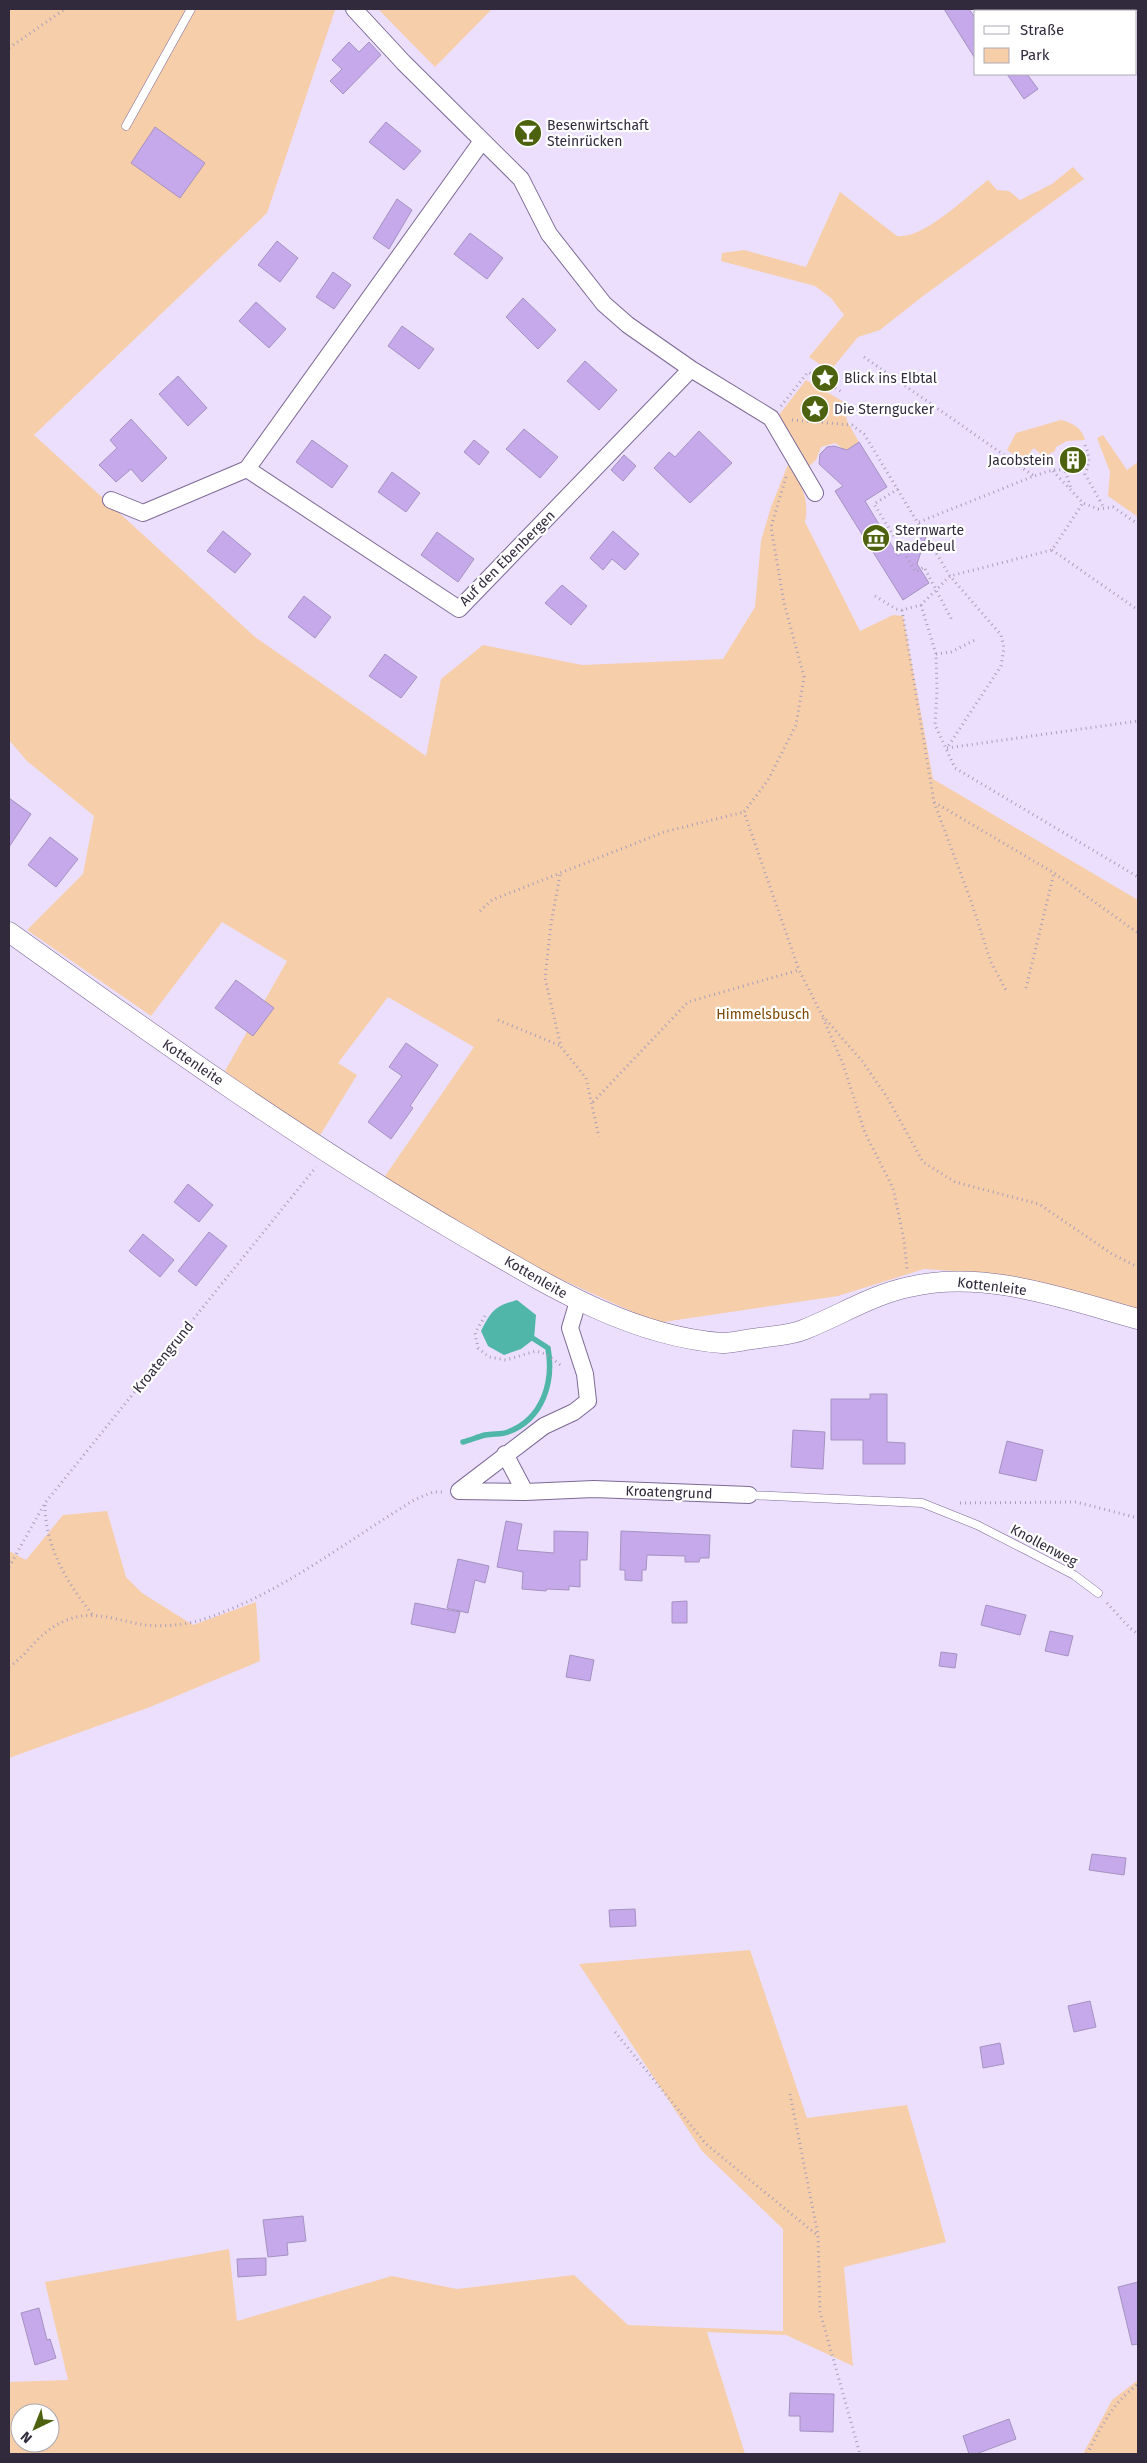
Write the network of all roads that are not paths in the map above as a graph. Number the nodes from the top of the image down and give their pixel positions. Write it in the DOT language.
graph roads {
  1 [pos="191,9"];
  2 [pos="354,9"];
  3 [pos="126,126"];
  4 [pos="482,141"];
  5 [pos="691,369"];
  6 [pos="247,469"];
  7 [pos="815,493"];
  8 [pos="111,500"];
  9 [pos="9,932"];
  10 [pos="578,1301"];
  11 [pos="1138,1318"];
  12 [pos="505,1454"];
  13 [pos="525,1492"];
  14 [pos="749,1495"];
  15 [pos="922,1503"];
  16 [pos="1098,1594"];
  1 -- 3 [label="lane"];
  2 -- 4 [label="street"];
  4 -- 5 [label="street"];
  4 -- 6 [label="street"];
  5 -- 6 [label="street, Auf den Ebenbergen"];
  5 -- 7 [label="street"];
  6 -- 8 [label="street"];
  9 -- 10 [label="street, Kottenleite"];
  10 -- 11 [label="street, Kottenleite"];
  10 -- 12 [label="street"];
  12 -- 13 [label="street"];
  12 -- 13 [label="street, Kroatengrund"];
  13 -- 14 [label="street, Kroatengrund"];
  14 -- 15 [label="lane, Kroatengrund"];
  15 -- 16 [label="lane, Knollenweg"];
}
